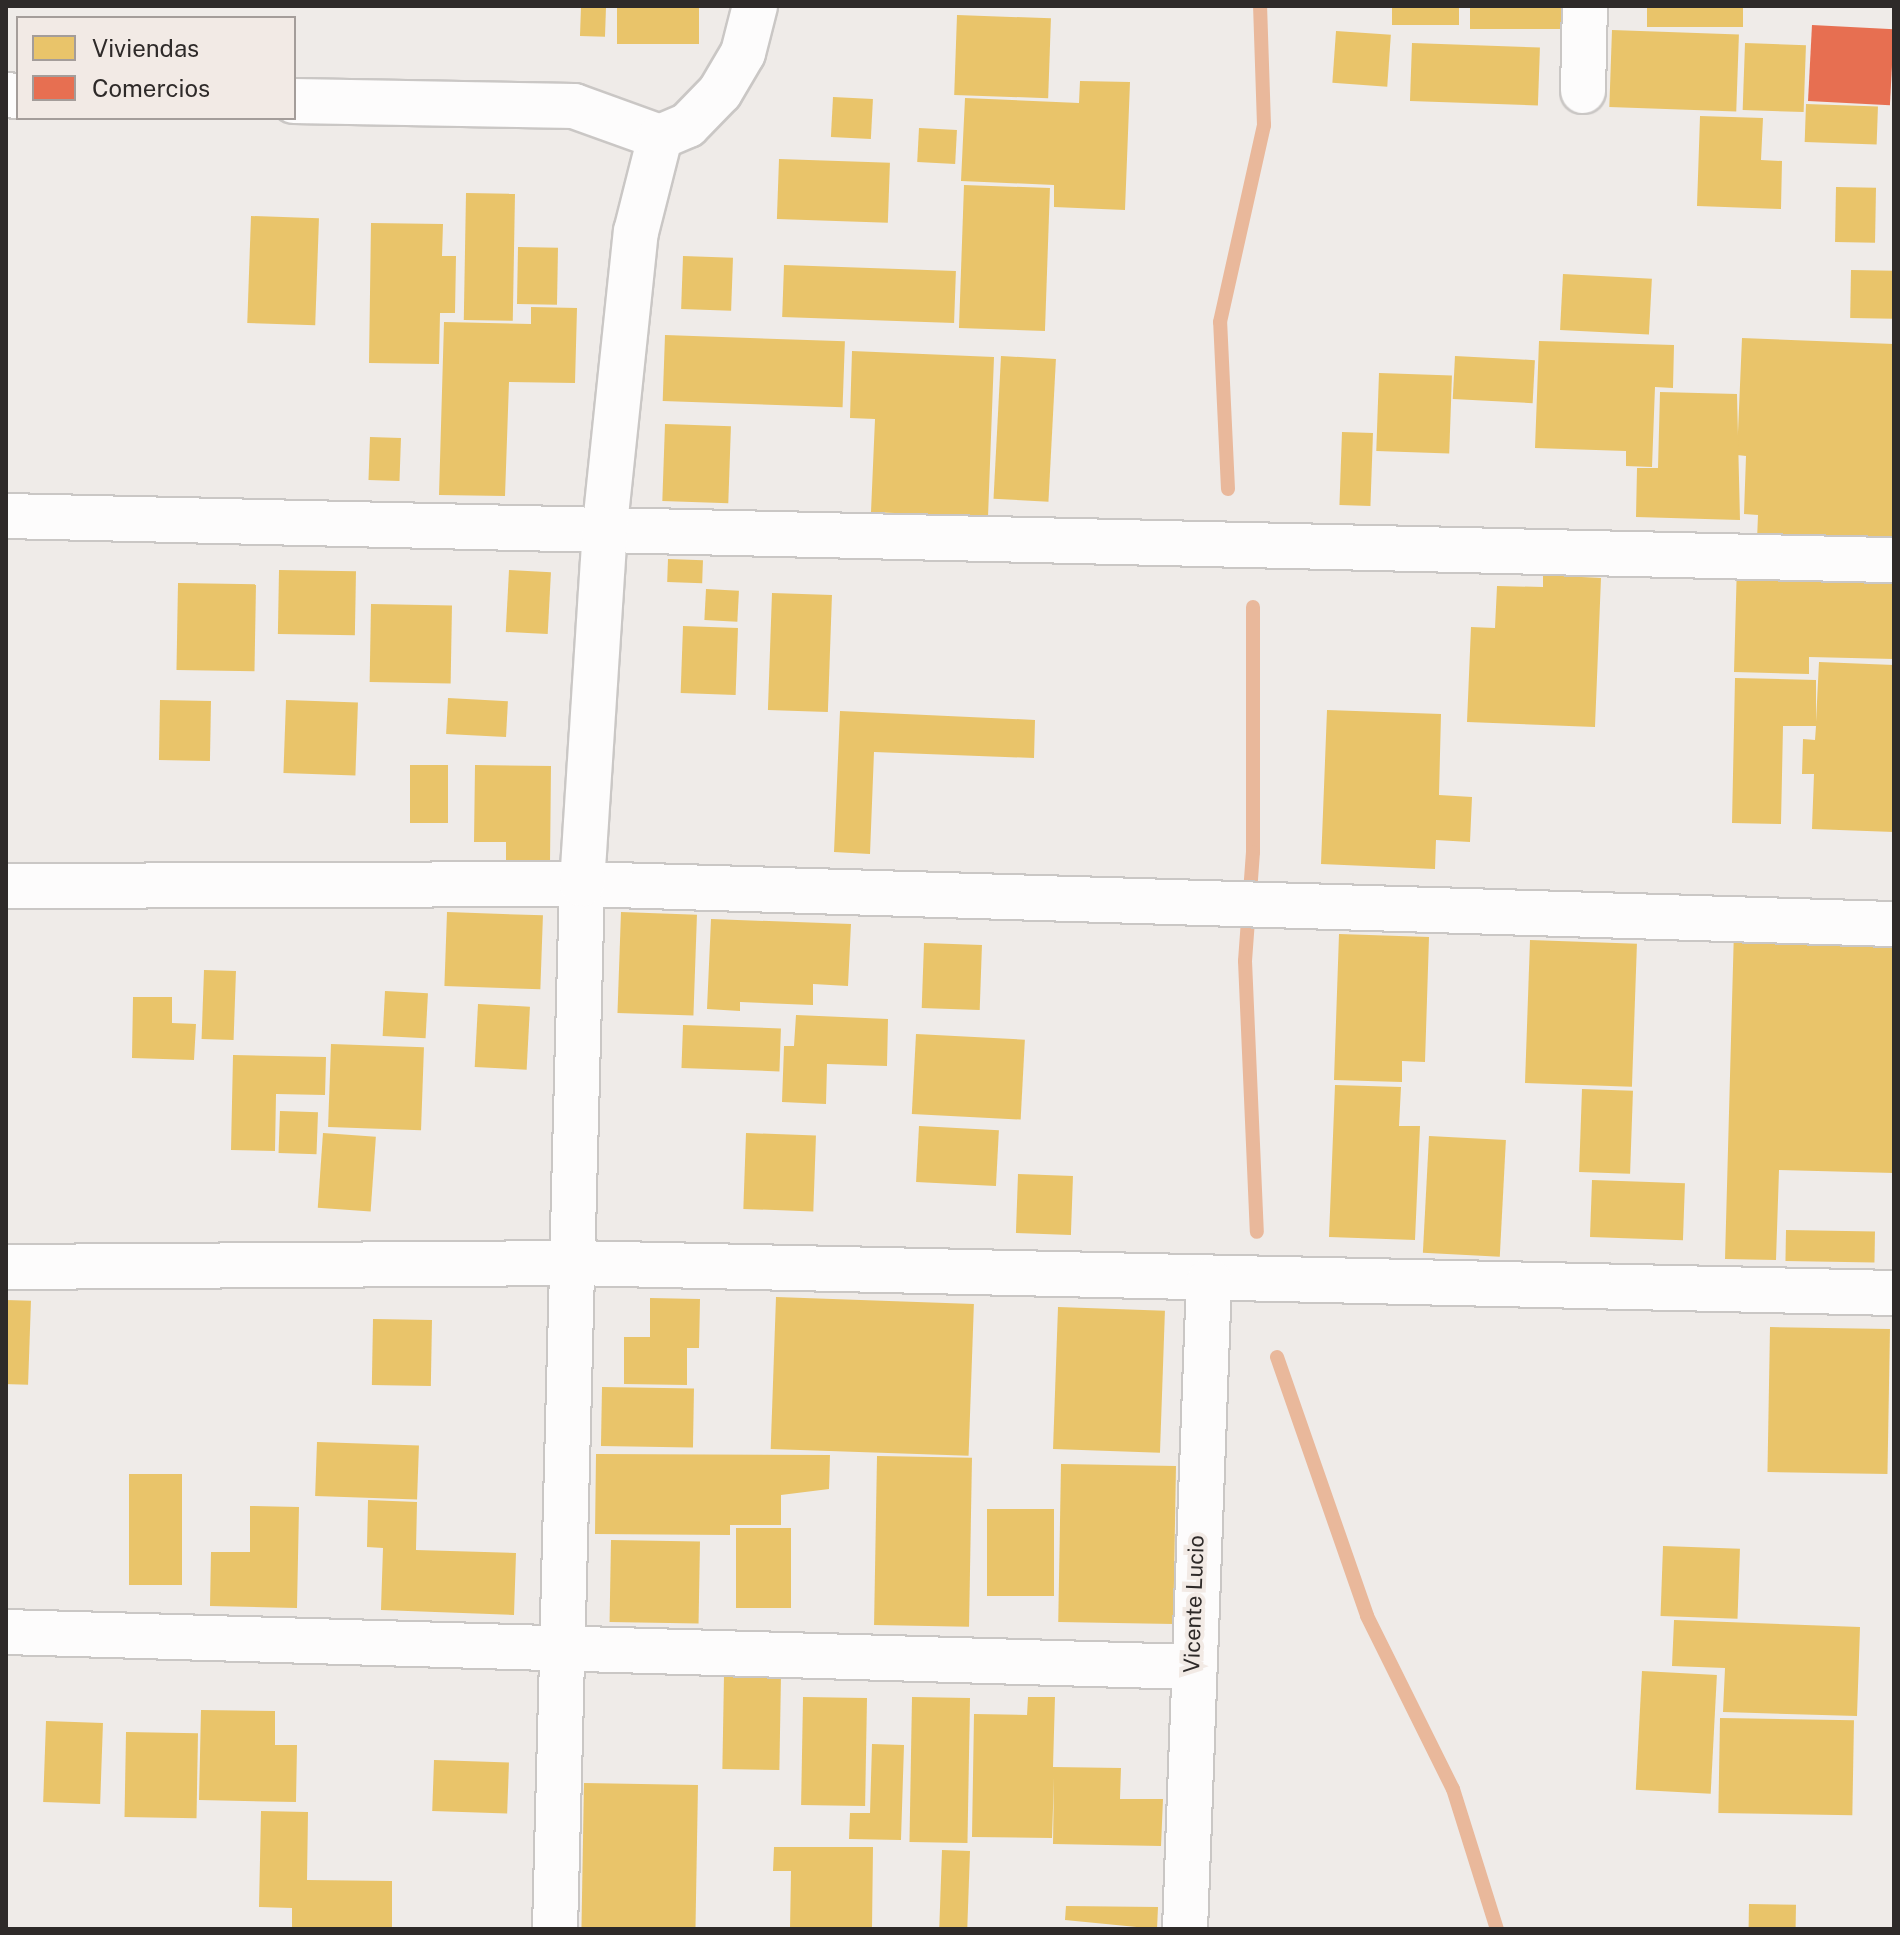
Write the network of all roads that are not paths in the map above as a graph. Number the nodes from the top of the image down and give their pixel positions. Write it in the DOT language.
graph roads {
  1 [pos="755,6"];
  2 [pos="1585,6"];
  3 [pos="1583,91"];
  4 [pos="296,101"];
  5 [pos="660,137"];
  6 [pos="6,516"];
  7 [pos="605,525"];
  8 [pos="1894,560"];
  9 [pos="582,884"];
  10 [pos="6,886"];
  11 [pos="1894,924"];
  12 [pos="573,1263"];
  13 [pos="6,1267"];
  14 [pos="1209,1280"];
  15 [pos="1894,1293"];
  16 [pos="6,1632"];
  17 [pos="567,1654"];
  18 [pos="1191,1667"];
  19 [pos="555,1929"];
  20 [pos="1185,1929"];
  1 -- 5 [label="street"];
  2 -- 3 [label="street"];
  4 -- 5 [label="street"];
  5 -- 7 [label="street"];
  6 -- 7 [label="street"];
  7 -- 8 [label="street"];
  7 -- 9 [label="street"];
  9 -- 10 [label="street"];
  9 -- 11 [label="street"];
  9 -- 12 [label="street"];
  12 -- 13 [label="street"];
  12 -- 14 [label="street"];
  12 -- 17 [label="street"];
  14 -- 15 [label="street"];
  14 -- 18 [label="street, Vicente Lucio"];
  16 -- 17 [label="street"];
  17 -- 18 [label="street"];
  17 -- 19 [label="street"];
  18 -- 20 [label="street, Vicente Lucio"];
}
